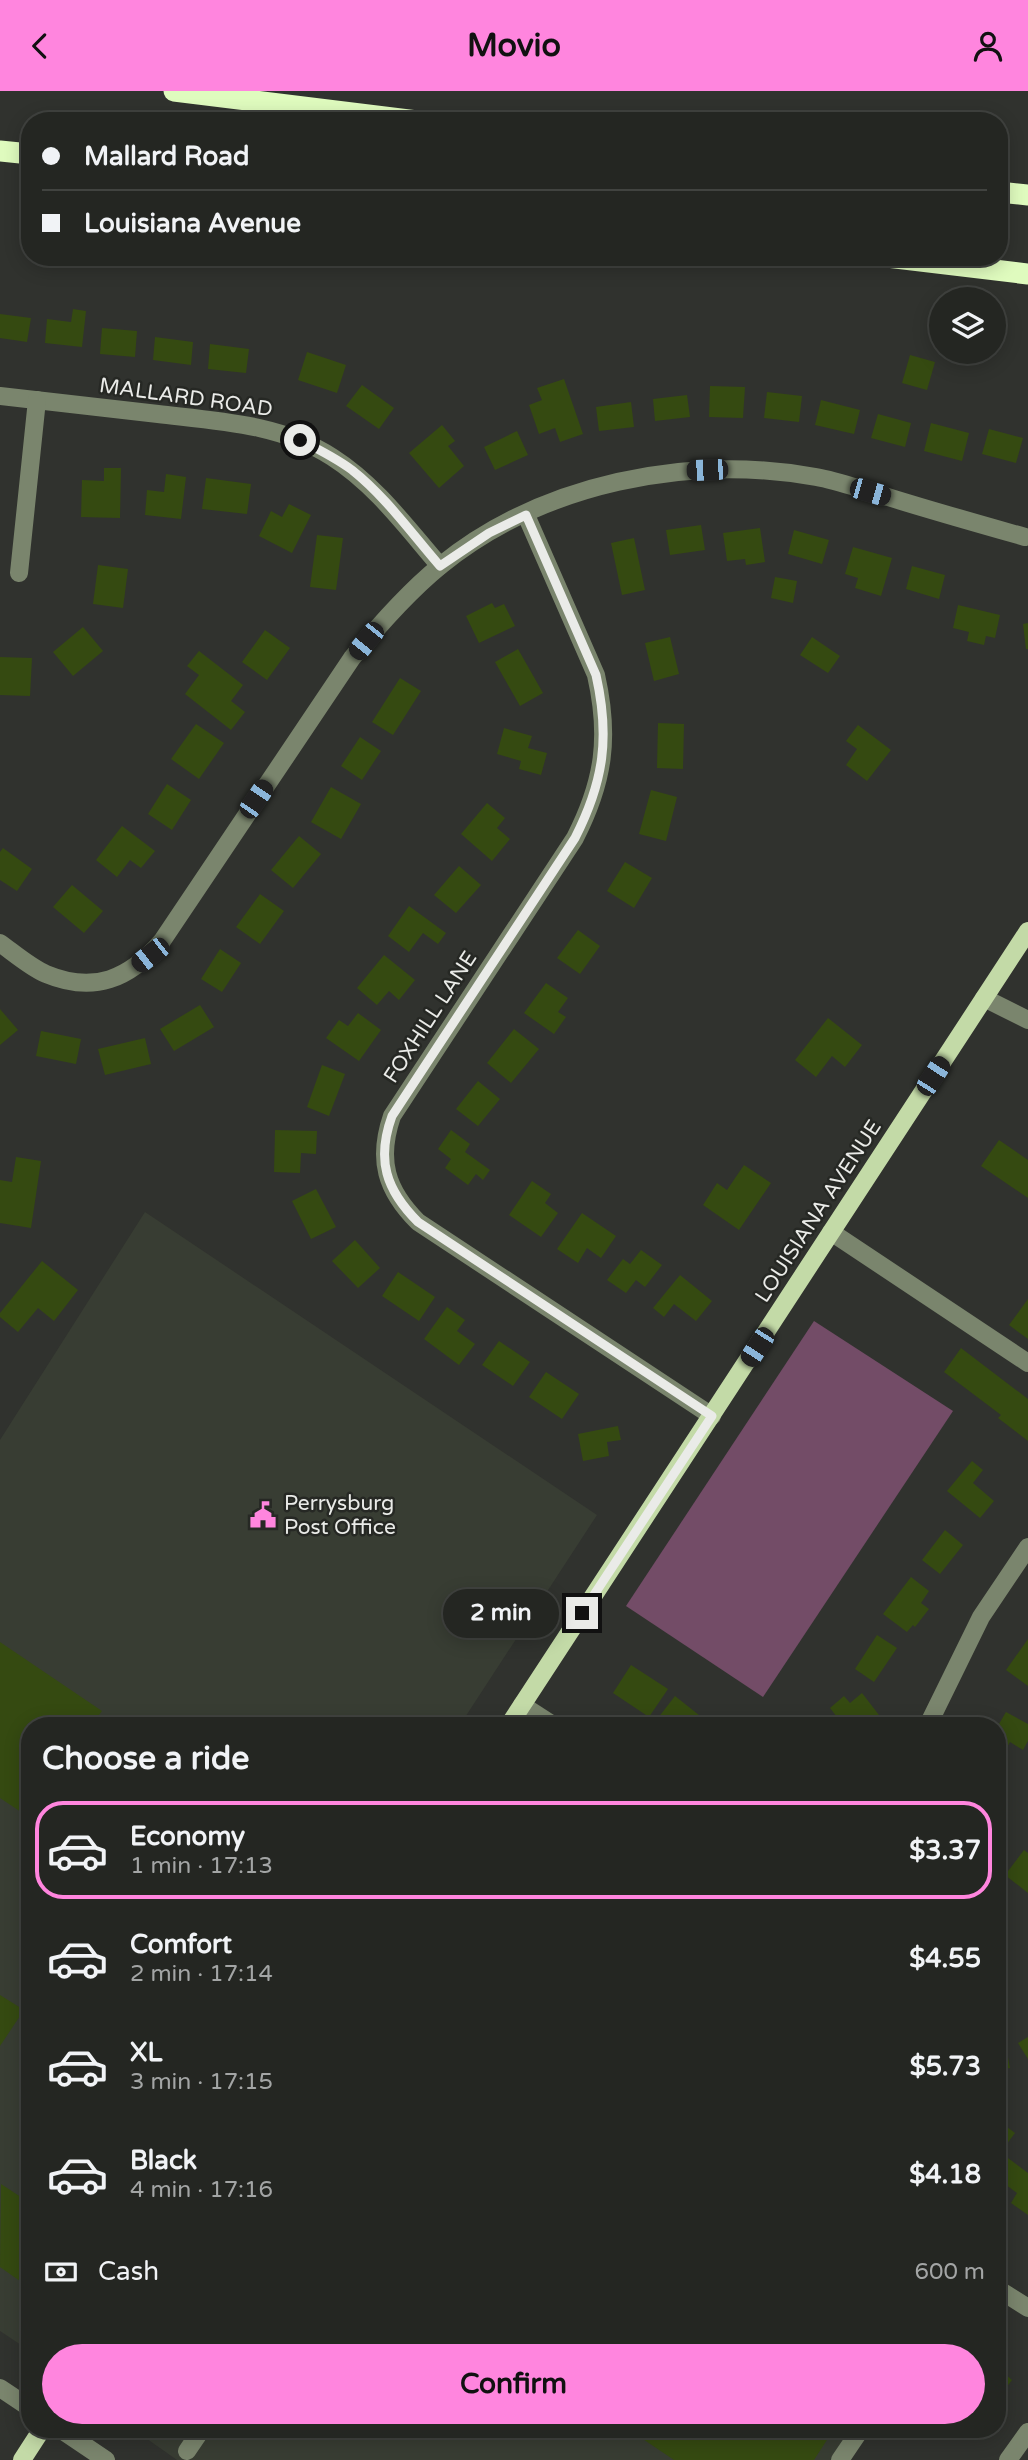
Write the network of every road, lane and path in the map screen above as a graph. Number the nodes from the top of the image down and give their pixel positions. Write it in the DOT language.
graph roads {
  1 [pos="174,91"];
  2 [pos="344,112"];
  3 [pos="0,151"];
  4 [pos="21,153"];
  5 [pos="1008,193"];
  6 [pos="1028,195"];
  7 [pos="962,266"];
  8 [pos="1028,274"];
  9 [pos="0,396"];
  10 [pos="37,400"];
  11 [pos="526,515"];
  12 [pos="1025,537"];
  13 [pos="440,566"];
  14 [pos="19,573"];
  15 [pos="1028,931"];
  16 [pos="0,943"];
  17 [pos="984,998"];
  18 [pos="1028,1020"];
  19 [pos="831,1232"];
  20 [pos="1028,1363"];
  21 [pos="712,1416"];
  22 [pos="1028,1547"];
  23 [pos="522,1705"];
  24 [pos="514,1717"];
  25 [pos="541,1717"];
  26 [pos="932,1717"];
  27 [pos="1006,2294"];
  28 [pos="1028,2308"];
  29 [pos="0,2388"];
  30 [pos="21,2402"];
  31 [pos="1028,2432"];
  32 [pos="37,2438"];
  33 [pos="73,2438"];
  34 [pos="196,2438"];
  35 [pos="856,2438"];
  36 [pos="187,2451"];
  37 [pos="22,2460"];
  38 [pos="106,2460"];
  39 [pos="840,2460"];
  40 [pos="1008,2460"];
  1 -- 2 [label="highway"];
  3 -- 4 [label="highway"];
  5 -- 6 [label="highway"];
  7 -- 8 [label="highway"];
  9 -- 10 [label="street, MALLARD ROAD"];
  10 -- 13 [label="street, MALLARD ROAD"];
  10 -- 14 [label="street"];
  11 -- 12 [label="street"];
  11 -- 13 [label="street"];
  11 -- 21 [label="street, FOXHILL LANE"];
  13 -- 16 [label="street"];
  15 -- 17 [label="main road, LOUISIANA AVENUE"];
  17 -- 18 [label="street"];
  17 -- 19 [label="main road, LOUISIANA AVENUE"];
  19 -- 20 [label="street"];
  19 -- 21 [label="main road, LOUISIANA AVENUE"];
  21 -- 23 [label="main road, LOUISIANA AVENUE"];
  22 -- 26 [label="street"];
  23 -- 24 [label="main road, LOUISIANA AVENUE"];
  23 -- 25 [label="street"];
  27 -- 28 [label="street"];
  29 -- 30 [label="street"];
  31 -- 40 [label="street"];
  32 -- 37 [label="main road"];
  33 -- 38 [label="street"];
  34 -- 36 [label="street"];
  35 -- 39 [label="street"];
}
